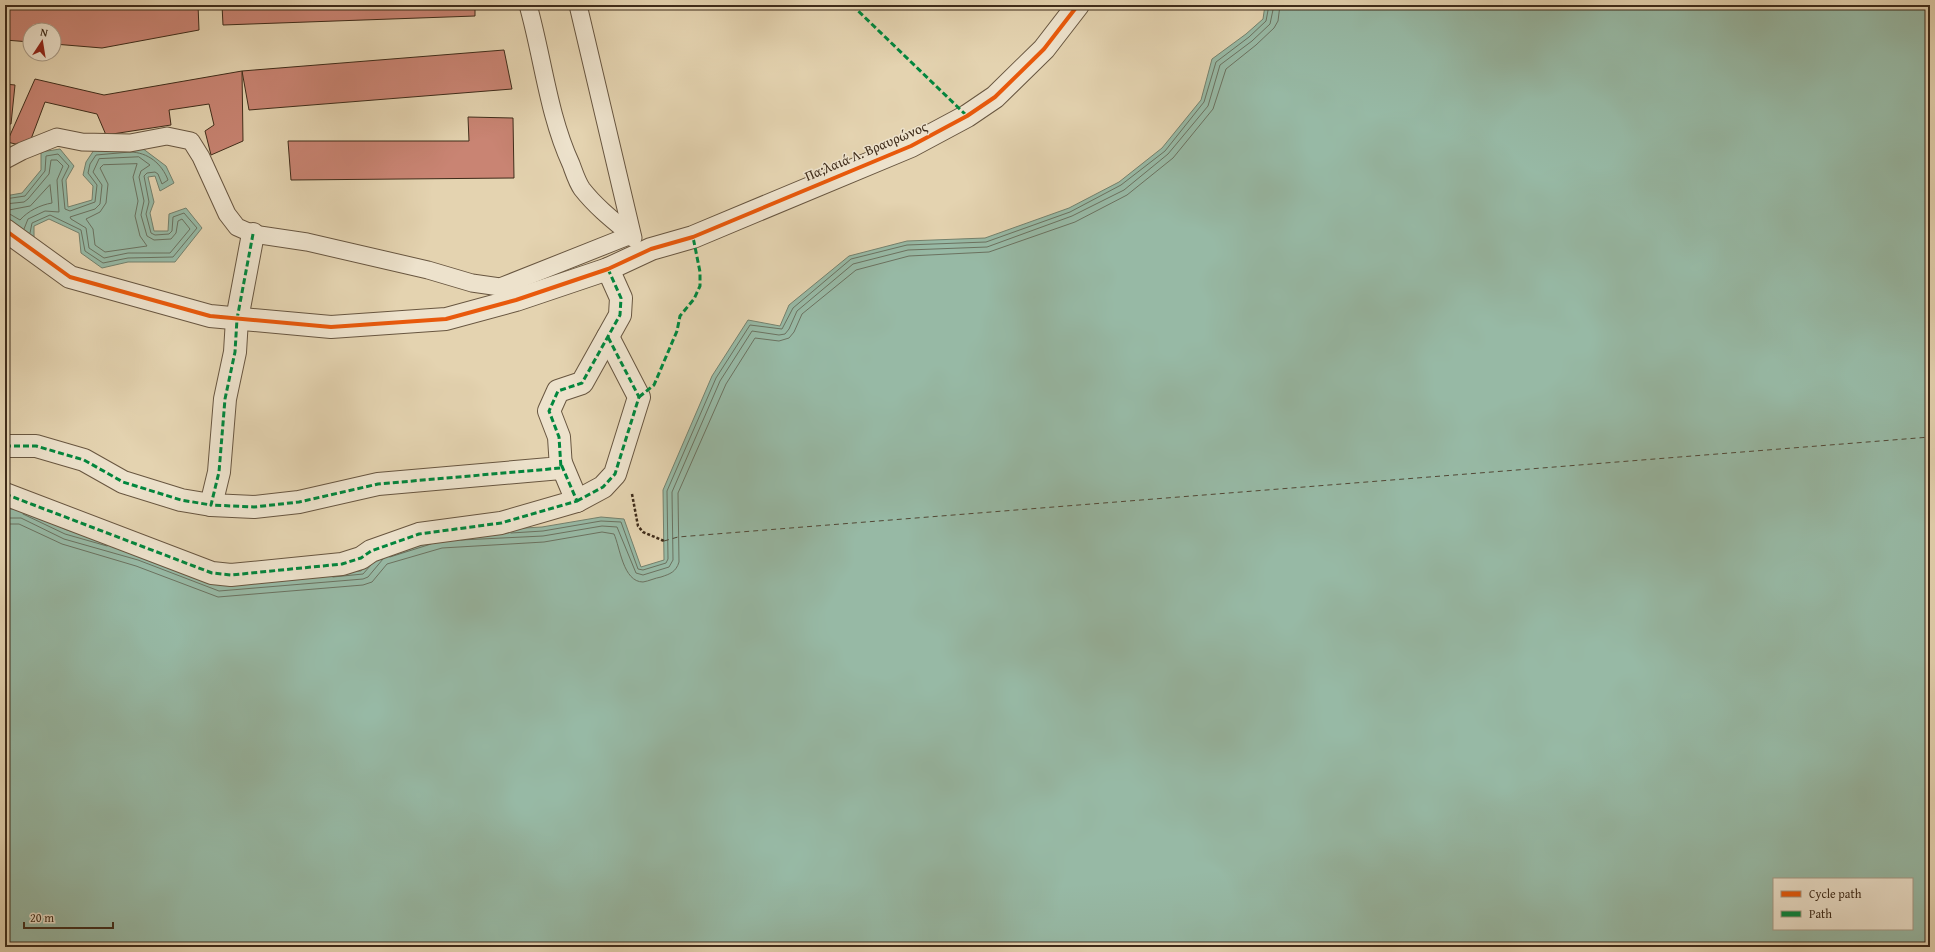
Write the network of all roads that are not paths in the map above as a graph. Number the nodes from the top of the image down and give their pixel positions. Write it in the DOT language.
graph roads {
  1 [pos="528,5"];
  2 [pos="578,5"];
  3 [pos="1078,5"];
  4 [pos="5,160"];
  5 [pos="5,230"];
  6 [pos="253,234"];
  7 [pos="631,235"];
  8 [pos="641,255"];
  9 [pos="608,269"];
  10 [pos="237,319"];
  11 [pos="608,337"];
  12 [pos="5,446"];
  13 [pos="561,463"];
  14 [pos="5,494"];
  15 [pos="577,501"];
  16 [pos="211,505"];
  1 -- 7 [label="lane"];
  2 -- 7 [label="lane"];
  3 -- 8 [label="street, Πα;λαιά Λ. Βραυρώνος"];
  4 -- 6 [label="lane"];
  5 -- 10 [label="street, Πα;λαιά Λ. Βραυρώνος"];
  6 -- 7 [label="lane"];
  6 -- 10 [label="street"];
  7 -- 8 [label="lane"];
  8 -- 9 [label="street, Πα;λαιά Λ. Βραυρώνος"];
  9 -- 10 [label="street, Πα;λαιά Λ. Βραυρώνος"];
  9 -- 11 [label="street"];
  10 -- 16 [label="street"];
  11 -- 13 [label="street"];
  11 -- 15 [label="street"];
  12 -- 16 [label="street"];
  13 -- 15 [label="street"];
  13 -- 16 [label="street"];
  14 -- 15 [label="street"];
}
